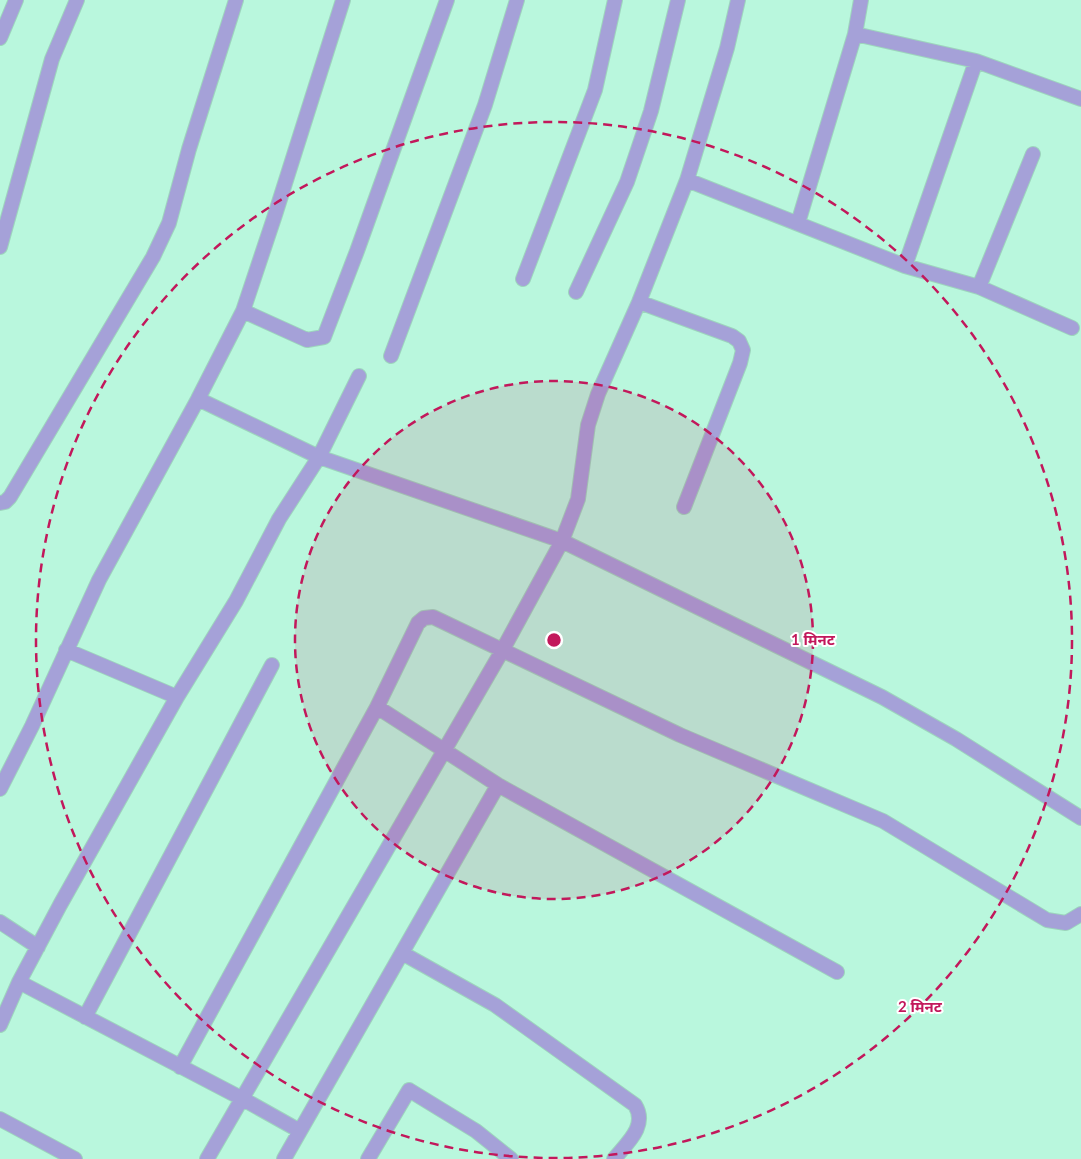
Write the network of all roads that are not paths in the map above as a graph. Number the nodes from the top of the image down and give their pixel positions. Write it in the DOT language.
graph roads {
  1 [pos="16,0"];
  2 [pos="77,0"];
  3 [pos="236,0"];
  4 [pos="343,0"];
  5 [pos="446,0"];
  6 [pos="517,0"];
  7 [pos="615,0"];
  8 [pos="678,0"];
  9 [pos="738,0"];
  10 [pos="861,0"];
  11 [pos="855,34"];
  12 [pos="0,38"];
  13 [pos="976,61"];
  14 [pos="1081,99"];
  15 [pos="1033,154"];
  16 [pos="687,180"];
  17 [pos="798,223"];
  18 [pos="0,247"];
  19 [pos="905,266"];
  20 [pos="523,279"];
  21 [pos="979,287"];
  22 [pos="576,292"];
  23 [pos="639,302"];
  24 [pos="242,311"];
  25 [pos="1072,328"];
  26 [pos="392,356"];
  27 [pos="359,376"];
  28 [pos="198,399"];
  29 [pos="319,457"];
  30 [pos="0,503"];
  31 [pos="684,507"];
  32 [pos="562,541"];
  33 [pos="66,650"];
  34 [pos="502,651"];
  35 [pos="272,665"];
  36 [pos="177,697"];
  37 [pos="377,706"];
  38 [pos="445,751"];
  39 [pos="498,785"];
  40 [pos="0,789"];
  41 [pos="1081,818"];
  42 [pos="1081,914"];
  43 [pos="0,922"];
  44 [pos="38,947"];
  45 [pos="402,953"];
  46 [pos="837,972"];
  47 [pos="19,982"];
  48 [pos="85,1017"];
  49 [pos="0,1025"];
  50 [pos="180,1067"];
  51 [pos="241,1098"];
  52 [pos="0,1119"];
  53 [pos="300,1131"];
  54 [pos="75,1159"];
  55 [pos="207,1159"];
  56 [pos="284,1159"];
  57 [pos="368,1159"];
  58 [pos="511,1159"];
  59 [pos="614,1159"];
  1 -- 12 [label="street"];
  2 -- 18 [label="street"];
  3 -- 30 [label="street"];
  4 -- 24 [label="street"];
  5 -- 24 [label="street"];
  6 -- 26 [label="street"];
  7 -- 20 [label="street"];
  8 -- 22 [label="street"];
  9 -- 16 [label="street"];
  10 -- 11 [label="street"];
  11 -- 13 [label="street"];
  11 -- 17 [label="street"];
  13 -- 14 [label="street"];
  13 -- 19 [label="street"];
  15 -- 21 [label="street"];
  16 -- 17 [label="street"];
  16 -- 23 [label="street"];
  17 -- 19 [label="street"];
  19 -- 21 [label="street"];
  21 -- 25 [label="street"];
  23 -- 31 [label="street"];
  23 -- 32 [label="street"];
  24 -- 28 [label="street"];
  27 -- 29 [label="street"];
  28 -- 29 [label="street"];
  28 -- 33 [label="street"];
  29 -- 32 [label="street"];
  29 -- 36 [label="street"];
  32 -- 34 [label="street"];
  32 -- 41 [label="street"];
  33 -- 36 [label="street"];
  33 -- 40 [label="street"];
  34 -- 37 [label="street"];
  34 -- 38 [label="street"];
  34 -- 42 [label="street"];
  35 -- 48 [label="street"];
  36 -- 44 [label="street"];
  37 -- 38 [label="street"];
  37 -- 50 [label="street"];
  38 -- 39 [label="street"];
  38 -- 51 [label="street"];
  39 -- 45 [label="street"];
  39 -- 46 [label="street"];
  43 -- 44 [label="street"];
  44 -- 47 [label="street"];
  45 -- 53 [label="street"];
  45 -- 59 [label="street"];
  47 -- 48 [label="street"];
  47 -- 49 [label="street"];
  48 -- 50 [label="street"];
  50 -- 51 [label="street"];
  51 -- 53 [label="street"];
  51 -- 55 [label="street"];
  52 -- 54 [label="street"];
  53 -- 56 [label="street"];
  57 -- 58 [label="street"];
}
